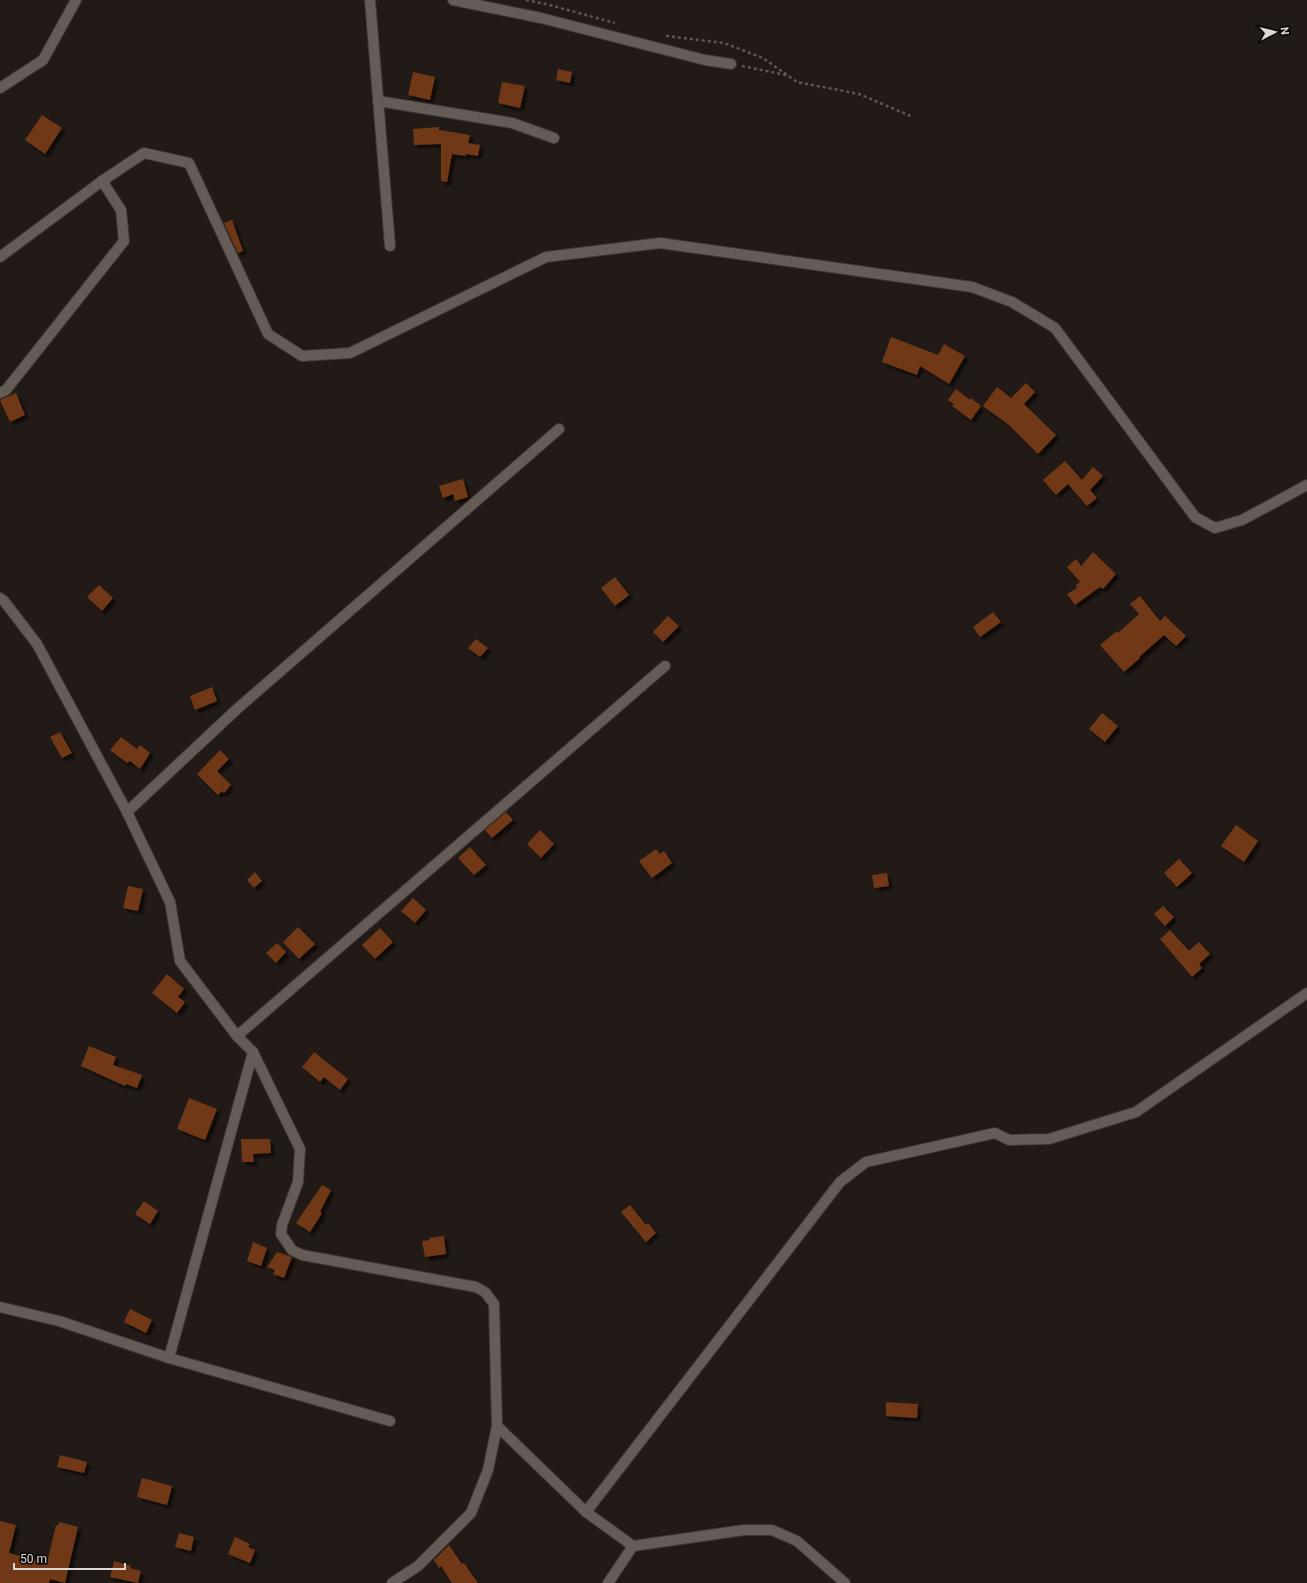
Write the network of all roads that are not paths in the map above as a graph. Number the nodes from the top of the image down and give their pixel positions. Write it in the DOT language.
graph roads {
  1 [pos="76,0"];
  2 [pos="370,0"];
  3 [pos="454,0"];
  4 [pos="731,64"];
  5 [pos="0,88"];
  6 [pos="378,101"];
  7 [pos="554,138"];
  8 [pos="102,181"];
  9 [pos="390,246"];
  10 [pos="0,257"];
  11 [pos="0,393"];
  12 [pos="559,429"];
  13 [pos="1307,485"];
  14 [pos="0,598"];
  15 [pos="665,666"];
  16 [pos="127,812"];
  17 [pos="1307,994"];
  18 [pos="237,1036"];
  19 [pos="253,1052"];
  20 [pos="0,1307"];
  21 [pos="169,1358"];
  22 [pos="390,1421"];
  23 [pos="497,1426"];
  24 [pos="586,1512"];
  25 [pos="633,1546"];
  26 [pos="392,1583"];
  27 [pos="608,1583"];
  28 [pos="845,1583"];
  1 -- 5 [label="street"];
  2 -- 6 [label="street"];
  3 -- 4 [label="street"];
  6 -- 7 [label="street"];
  6 -- 9 [label="street"];
  8 -- 10 [label="street"];
  8 -- 11 [label="street"];
  8 -- 13 [label="street"];
  12 -- 16 [label="street"];
  14 -- 16 [label="street"];
  15 -- 18 [label="street"];
  16 -- 18 [label="street"];
  17 -- 24 [label="street"];
  18 -- 19 [label="street"];
  19 -- 21 [label="street"];
  19 -- 23 [label="street"];
  20 -- 21 [label="street"];
  21 -- 22 [label="street"];
  23 -- 24 [label="street"];
  23 -- 26 [label="street"];
  24 -- 25 [label="street"];
  25 -- 27 [label="street"];
  25 -- 28 [label="street"];
}
